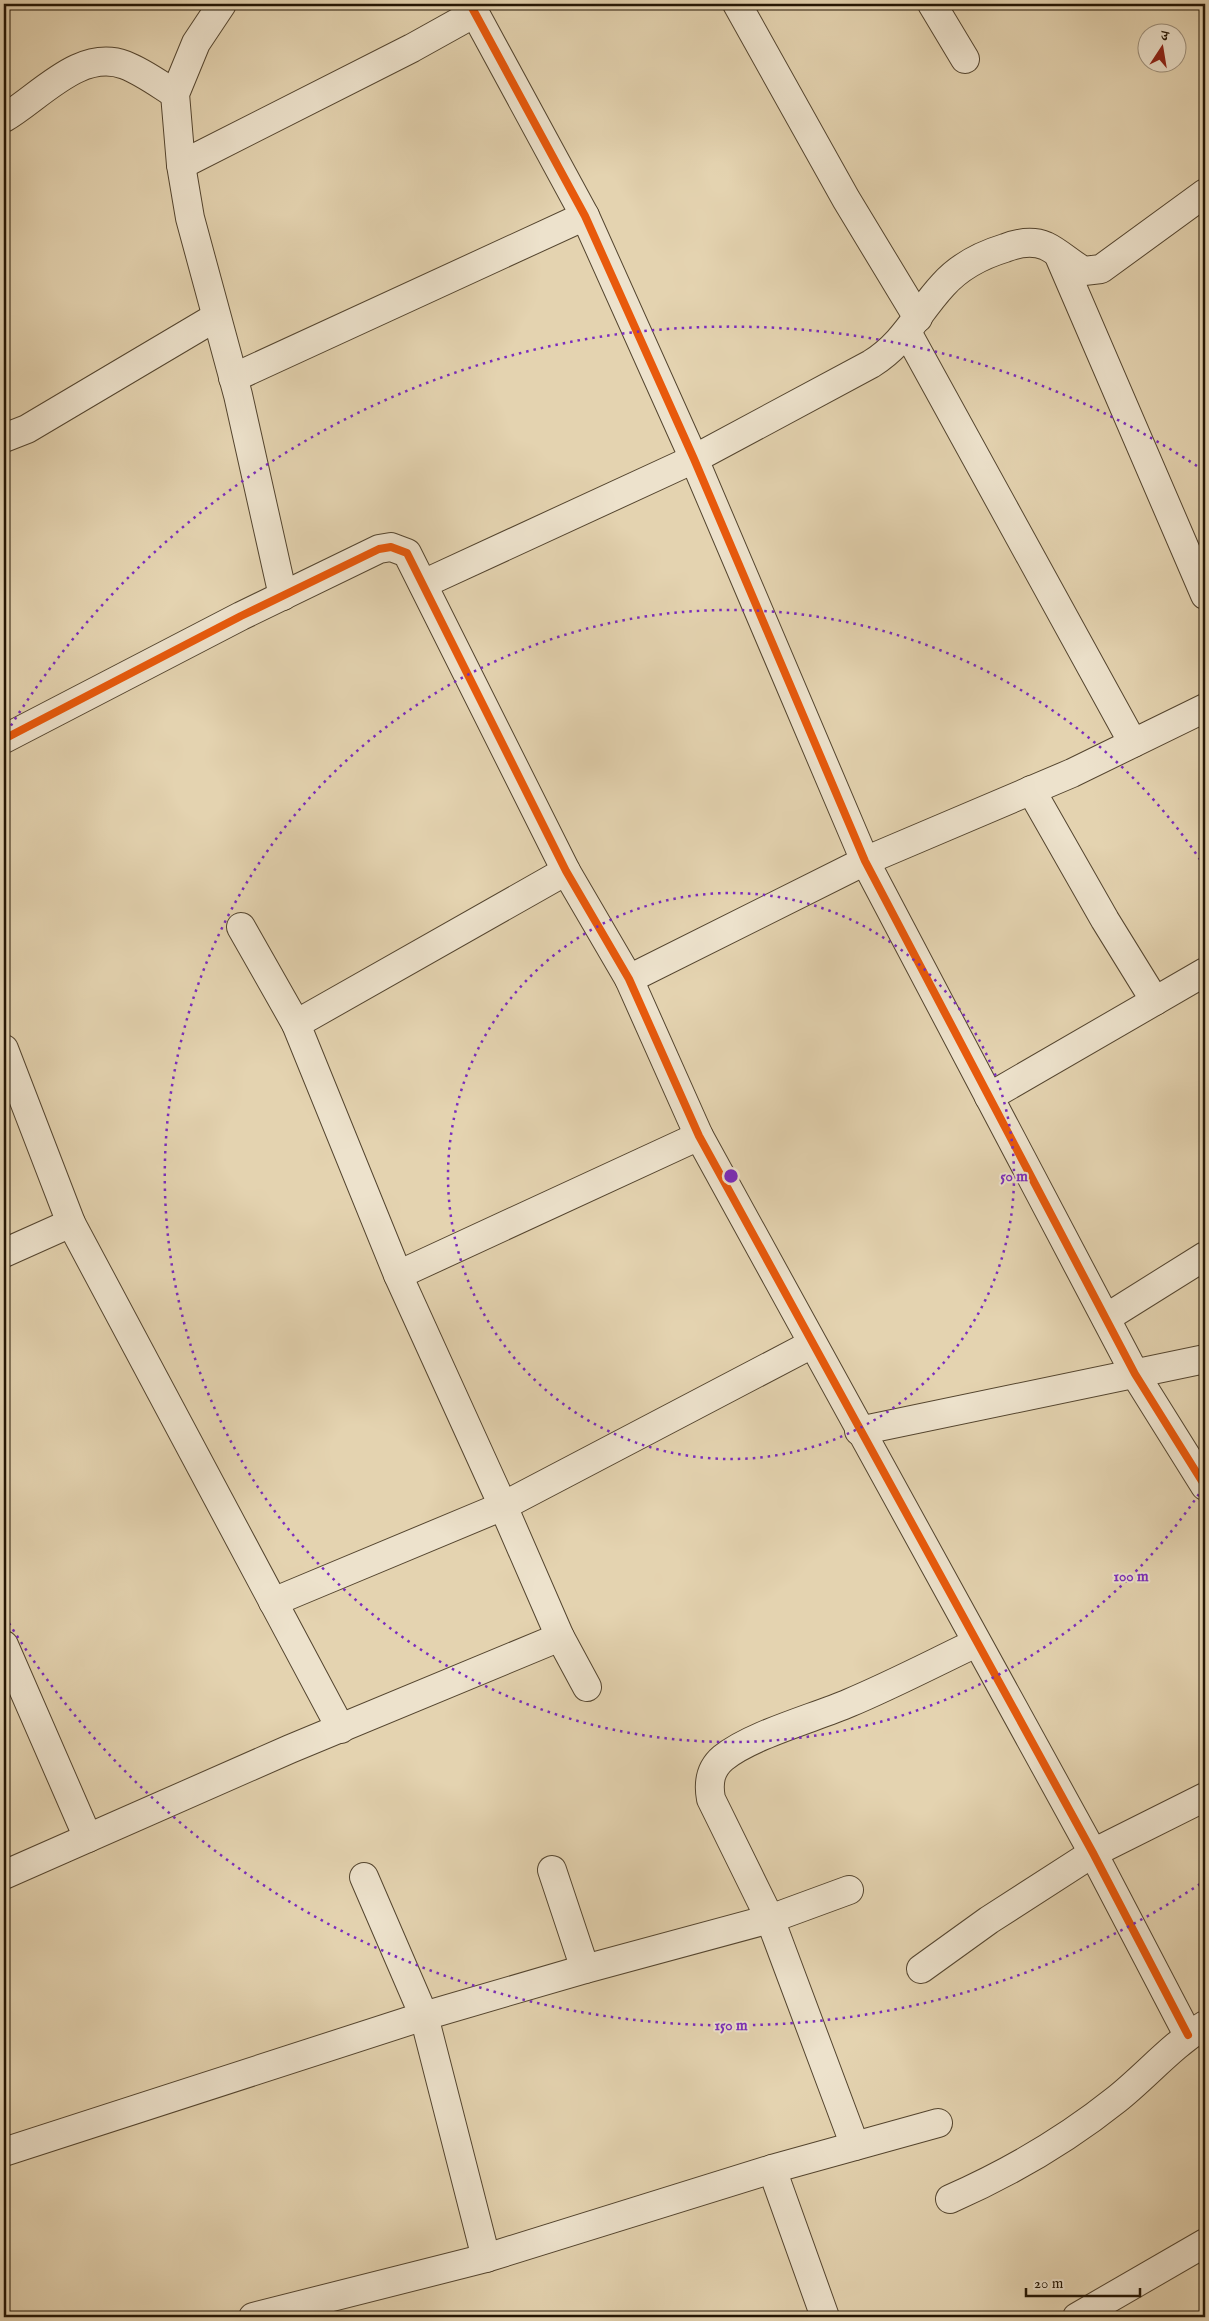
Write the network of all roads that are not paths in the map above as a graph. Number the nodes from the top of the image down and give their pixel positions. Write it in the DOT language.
graph roads {
  1 [pos="222,4"];
  2 [pos="738,4"];
  3 [pos="932,4"];
  4 [pos="472,8"];
  5 [pos="965,59"];
  6 [pos="175,94"];
  7 [pos="4,118"];
  8 [pos="181,165"];
  9 [pos="1205,193"];
  10 [pos="585,216"];
  11 [pos="1059,256"];
  12 [pos="216,317"];
  13 [pos="912,325"];
  14 [pos="233,378"];
  15 [pos="4,438"];
  16 [pos="694,459"];
  17 [pos="423,584"];
  18 [pos="1205,592"];
  19 [pos="283,596"];
  20 [pos="1205,708"];
  21 [pos="4,739"];
  22 [pos="1133,743"];
  23 [pos="1031,790"];
  24 [pos="865,861"];
  25 [pos="566,871"];
  26 [pos="241,927"];
  27 [pos="1205,972"];
  28 [pos="629,978"];
  29 [pos="1155,1000"];
  30 [pos="296,1024"];
  31 [pos="4,1049"];
  32 [pos="989,1097"];
  33 [pos="699,1136"];
  34 [pos="71,1223"];
  35 [pos="4,1254"];
  36 [pos="1205,1256"];
  37 [pos="398,1275"];
  38 [pos="1106,1318"];
  39 [pos="812,1344"];
  40 [pos="1205,1359"];
  41 [pos="1135,1374"];
  42 [pos="859,1431"];
  43 [pos="1205,1486"];
  44 [pos="503,1506"];
  45 [pos="273,1602"];
  46 [pos="560,1637"];
  47 [pos="976,1643"];
  48 [pos="4,1645"];
  49 [pos="587,1687"];
  50 [pos="341,1729"];
  51 [pos="1205,1796"];
  52 [pos="88,1838"];
  53 [pos="1093,1852"];
  54 [pos="552,1870"];
  55 [pos="4,1875"];
  56 [pos="364,1877"];
  57 [pos="849,1890"];
  58 [pos="770,1919"];
  59 [pos="585,1969"];
  60 [pos="921,1969"];
  61 [pos="424,2016"];
  62 [pos="1197,2030"];
  63 [pos="938,2123"];
  64 [pos="854,2146"];
  65 [pos="4,2152"];
  66 [pos="772,2169"];
  67 [pos="950,2199"];
  68 [pos="1205,2243"];
  69 [pos="486,2258"];
  70 [pos="253,2317"];
  71 [pos="825,2317"];
  72 [pos="1077,2317"];
  1 -- 6 [label="street"];
  2 -- 13 [label="street"];
  3 -- 5 [label="street"];
  4 -- 8 [label="street"];
  4 -- 10 [label="street"];
  6 -- 7 [label="street"];
  6 -- 8 [label="street"];
  8 -- 12 [label="street"];
  9 -- 11 [label="street"];
  10 -- 14 [label="street"];
  10 -- 16 [label="street"];
  11 -- 13 [label="street"];
  11 -- 18 [label="street"];
  12 -- 14 [label="street"];
  12 -- 15 [label="street"];
  13 -- 16 [label="street"];
  13 -- 22 [label="street"];
  14 -- 19 [label="street"];
  16 -- 17 [label="street"];
  16 -- 24 [label="street"];
  17 -- 19 [label="street"];
  17 -- 25 [label="street"];
  19 -- 21 [label="street"];
  20 -- 22 [label="street"];
  22 -- 23 [label="street"];
  23 -- 24 [label="street"];
  23 -- 29 [label="street"];
  24 -- 28 [label="street"];
  24 -- 32 [label="street"];
  25 -- 28 [label="street"];
  25 -- 30 [label="street"];
  26 -- 30 [label="street"];
  27 -- 29 [label="street"];
  28 -- 33 [label="street"];
  29 -- 32 [label="street"];
  30 -- 37 [label="street"];
  31 -- 34 [label="street"];
  32 -- 38 [label="street"];
  33 -- 37 [label="street"];
  33 -- 39 [label="street"];
  34 -- 35 [label="street"];
  34 -- 45 [label="street"];
  36 -- 38 [label="street"];
  37 -- 44 [label="street"];
  38 -- 41 [label="street"];
  39 -- 42 [label="street"];
  39 -- 44 [label="street"];
  40 -- 41 [label="street"];
  41 -- 42 [label="street"];
  41 -- 43 [label="street"];
  42 -- 47 [label="street"];
  44 -- 45 [label="street"];
  44 -- 46 [label="street"];
  45 -- 50 [label="street"];
  46 -- 49 [label="street"];
  46 -- 50 [label="street"];
  47 -- 53 [label="street"];
  47 -- 58 [label="street"];
  48 -- 52 [label="street"];
  50 -- 52 [label="street"];
  51 -- 53 [label="street"];
  52 -- 55 [label="street"];
  53 -- 60 [label="street"];
  53 -- 62 [label="street"];
  54 -- 59 [label="street"];
  56 -- 61 [label="street"];
  57 -- 58 [label="street"];
  58 -- 59 [label="street"];
  58 -- 64 [label="street"];
  59 -- 61 [label="street"];
  61 -- 65 [label="street"];
  61 -- 69 [label="street"];
  62 -- 67 [label="street"];
  63 -- 64 [label="street"];
  64 -- 66 [label="street"];
  66 -- 69 [label="street"];
  66 -- 71 [label="street"];
  68 -- 72 [label="street"];
  69 -- 70 [label="street"];
}
